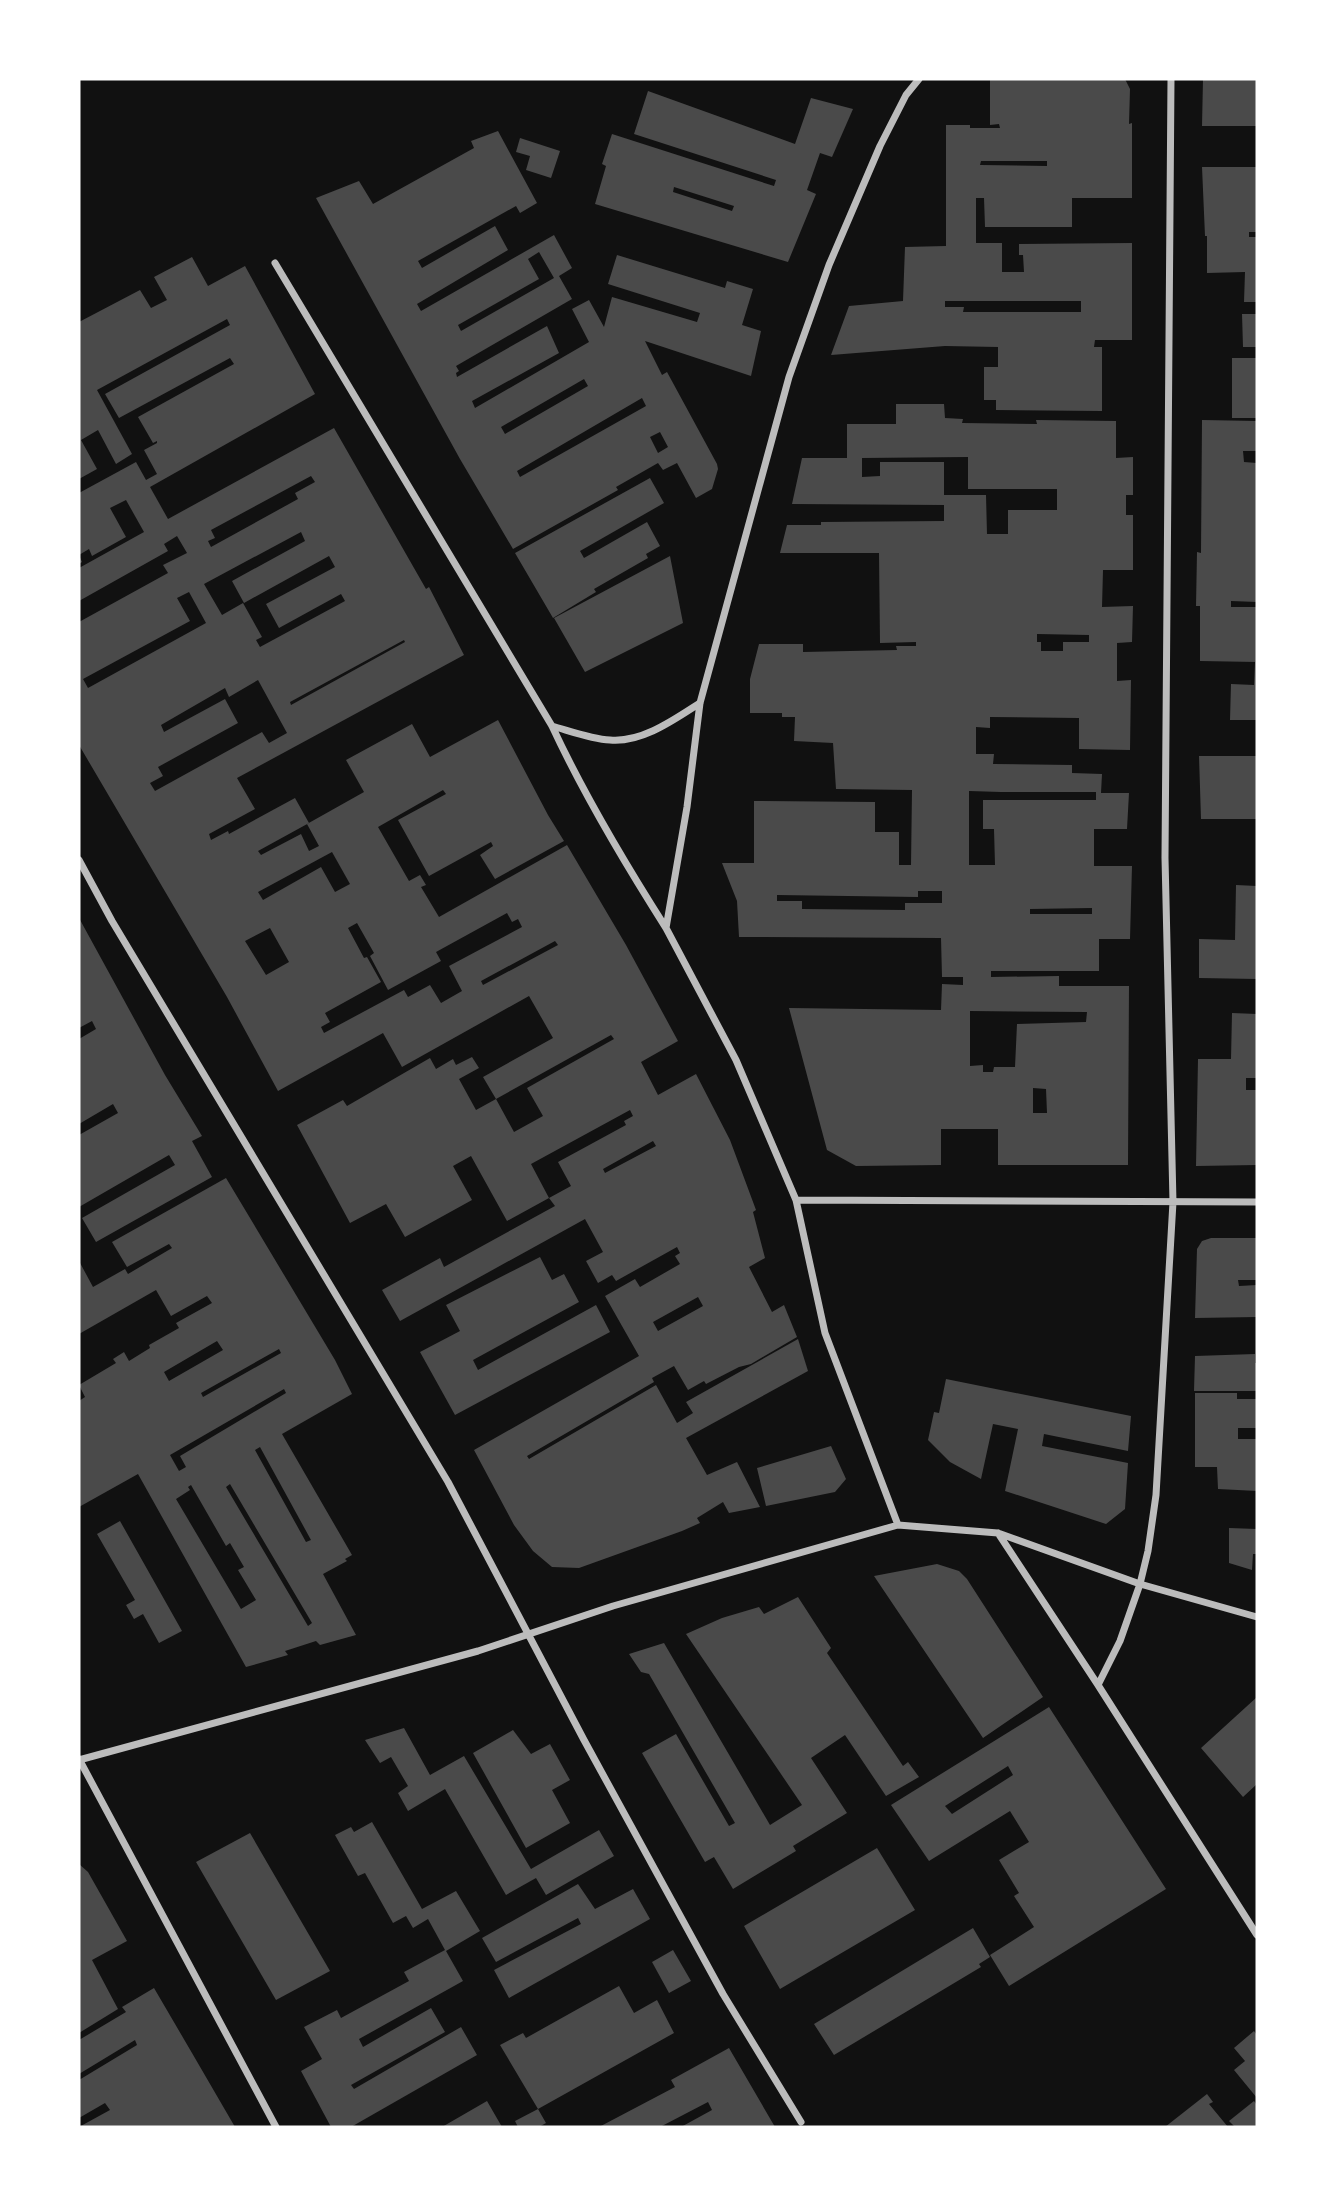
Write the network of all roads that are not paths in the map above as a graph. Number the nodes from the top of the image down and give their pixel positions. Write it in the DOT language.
graph roads {
  1 [pos="919,79"];
  2 [pos="1171,79"];
  3 [pos="275,263"];
  4 [pos="700,703"];
  5 [pos="552,726"];
  6 [pos="79,860"];
  7 [pos="666,928"];
  8 [pos="796,1200"];
  9 [pos="1173,1202"];
  10 [pos="1257,1202"];
  11 [pos="898,1525"];
  12 [pos="998,1533"];
  13 [pos="1140,1584"];
  14 [pos="1257,1617"];
  15 [pos="528,1634"];
  16 [pos="1098,1685"];
  17 [pos="79,1760"];
  18 [pos="1257,1935"];
  19 [pos="801,2122"];
  20 [pos="276,2127"];
  1 -- 4 [label="street"];
  2 -- 9 [label="street"];
  3 -- 5 [label="street"];
  4 -- 5 [label="street"];
  4 -- 7 [label="street"];
  5 -- 7 [label="street"];
  6 -- 15 [label="street"];
  7 -- 8 [label="street"];
  8 -- 9 [label="street"];
  8 -- 11 [label="street"];
  9 -- 10 [label="street"];
  9 -- 13 [label="street"];
  11 -- 12 [label="street"];
  11 -- 15 [label="street"];
  12 -- 13 [label="street"];
  12 -- 16 [label="street"];
  13 -- 14 [label="street"];
  13 -- 16 [label="street"];
  15 -- 17 [label="street"];
  15 -- 19 [label="street"];
  16 -- 18 [label="street"];
  17 -- 20 [label="street"];
}
